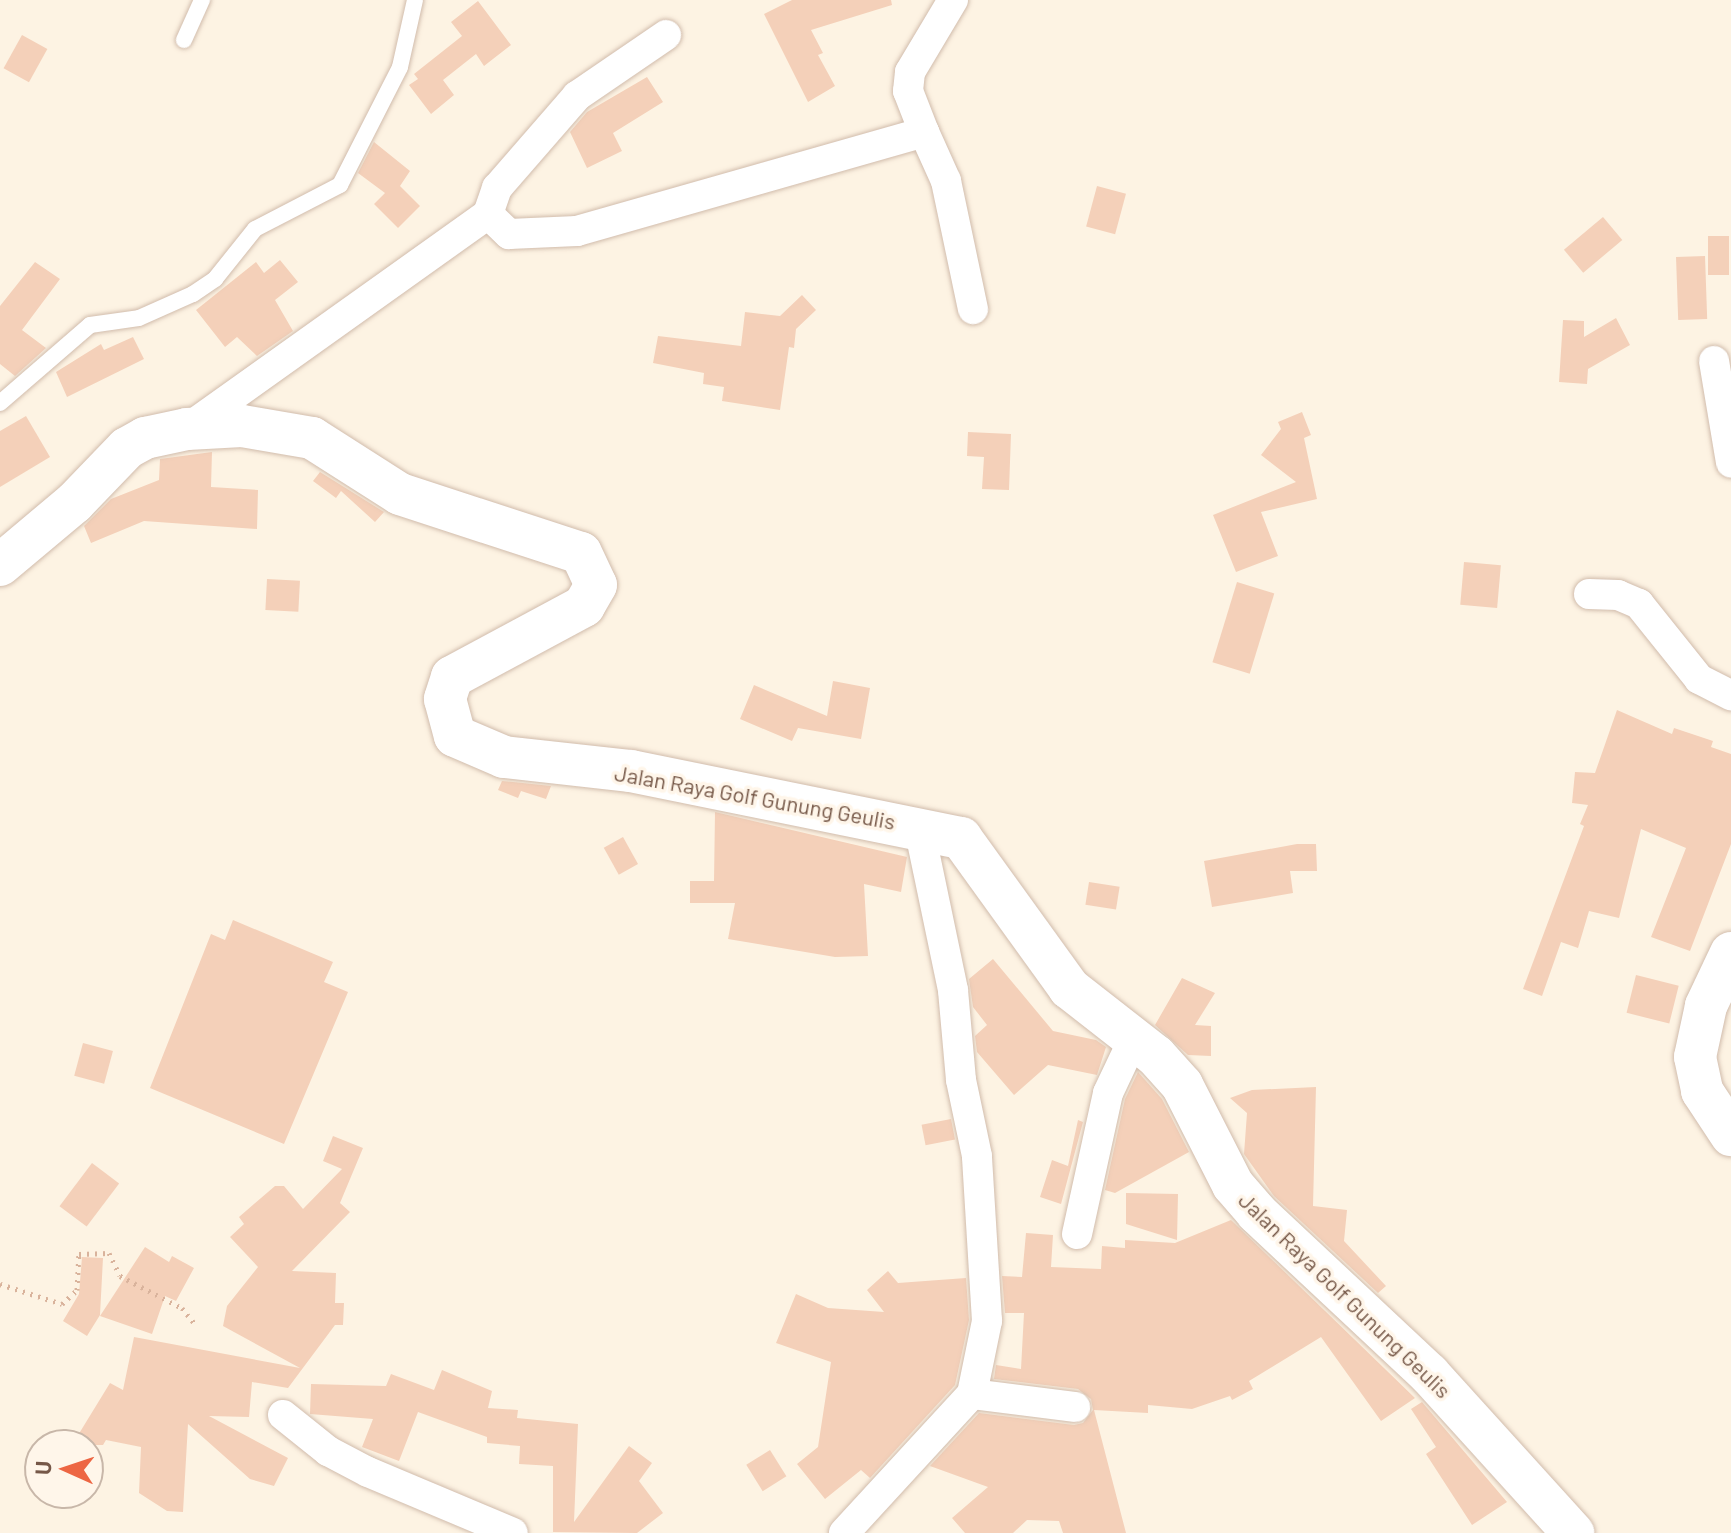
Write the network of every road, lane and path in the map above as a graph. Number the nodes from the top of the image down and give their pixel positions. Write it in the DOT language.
graph roads {
  1 [pos="202,0"];
  2 [pos="415,0"];
  3 [pos="953,0"];
  4 [pos="666,35"];
  5 [pos="184,40"];
  6 [pos="924,132"];
  7 [pos="488,214"];
  8 [pos="973,309"];
  9 [pos="1714,361"];
  10 [pos="0,403"];
  11 [pos="187,429"];
  12 [pos="1731,463"];
  13 [pos="0,565"];
  14 [pos="1589,594"];
  15 [pos="1731,695"];
  16 [pos="919,827"];
  17 [pos="1731,953"];
  18 [pos="1134,1038"];
  19 [pos="1731,1135"];
  20 [pos="1077,1234"];
  21 [pos="0,1284"];
  22 [pos="196,1325"];
  23 [pos="972,1394"];
  24 [pos="1075,1407"];
  25 [pos="283,1415"];
  26 [pos="513,1533"];
  27 [pos="844,1533"];
  28 [pos="1573,1533"];
  1 -- 5 [label="lane"];
  2 -- 10 [label="lane"];
  3 -- 6 [label="street"];
  4 -- 7 [label="street"];
  6 -- 7 [label="street"];
  6 -- 8 [label="street"];
  7 -- 11 [label="street"];
  9 -- 12 [label="street"];
  11 -- 13 [label="main road, Jalan Raya Golf Gunung Geulis"];
  11 -- 16 [label="main road, Jalan Raya Golf Gunung Geulis"];
  14 -- 15 [label="street"];
  16 -- 18 [label="main road, Jalan Raya Golf Gunung Geulis"];
  16 -- 23 [label="street"];
  17 -- 19 [label="main road"];
  18 -- 20 [label="street"];
  18 -- 28 [label="main road, Jalan Raya Golf Gunung Geulis"];
  21 -- 22 [label="path"];
  23 -- 24 [label="street"];
  23 -- 27 [label="street"];
  25 -- 26 [label="street"];
}
